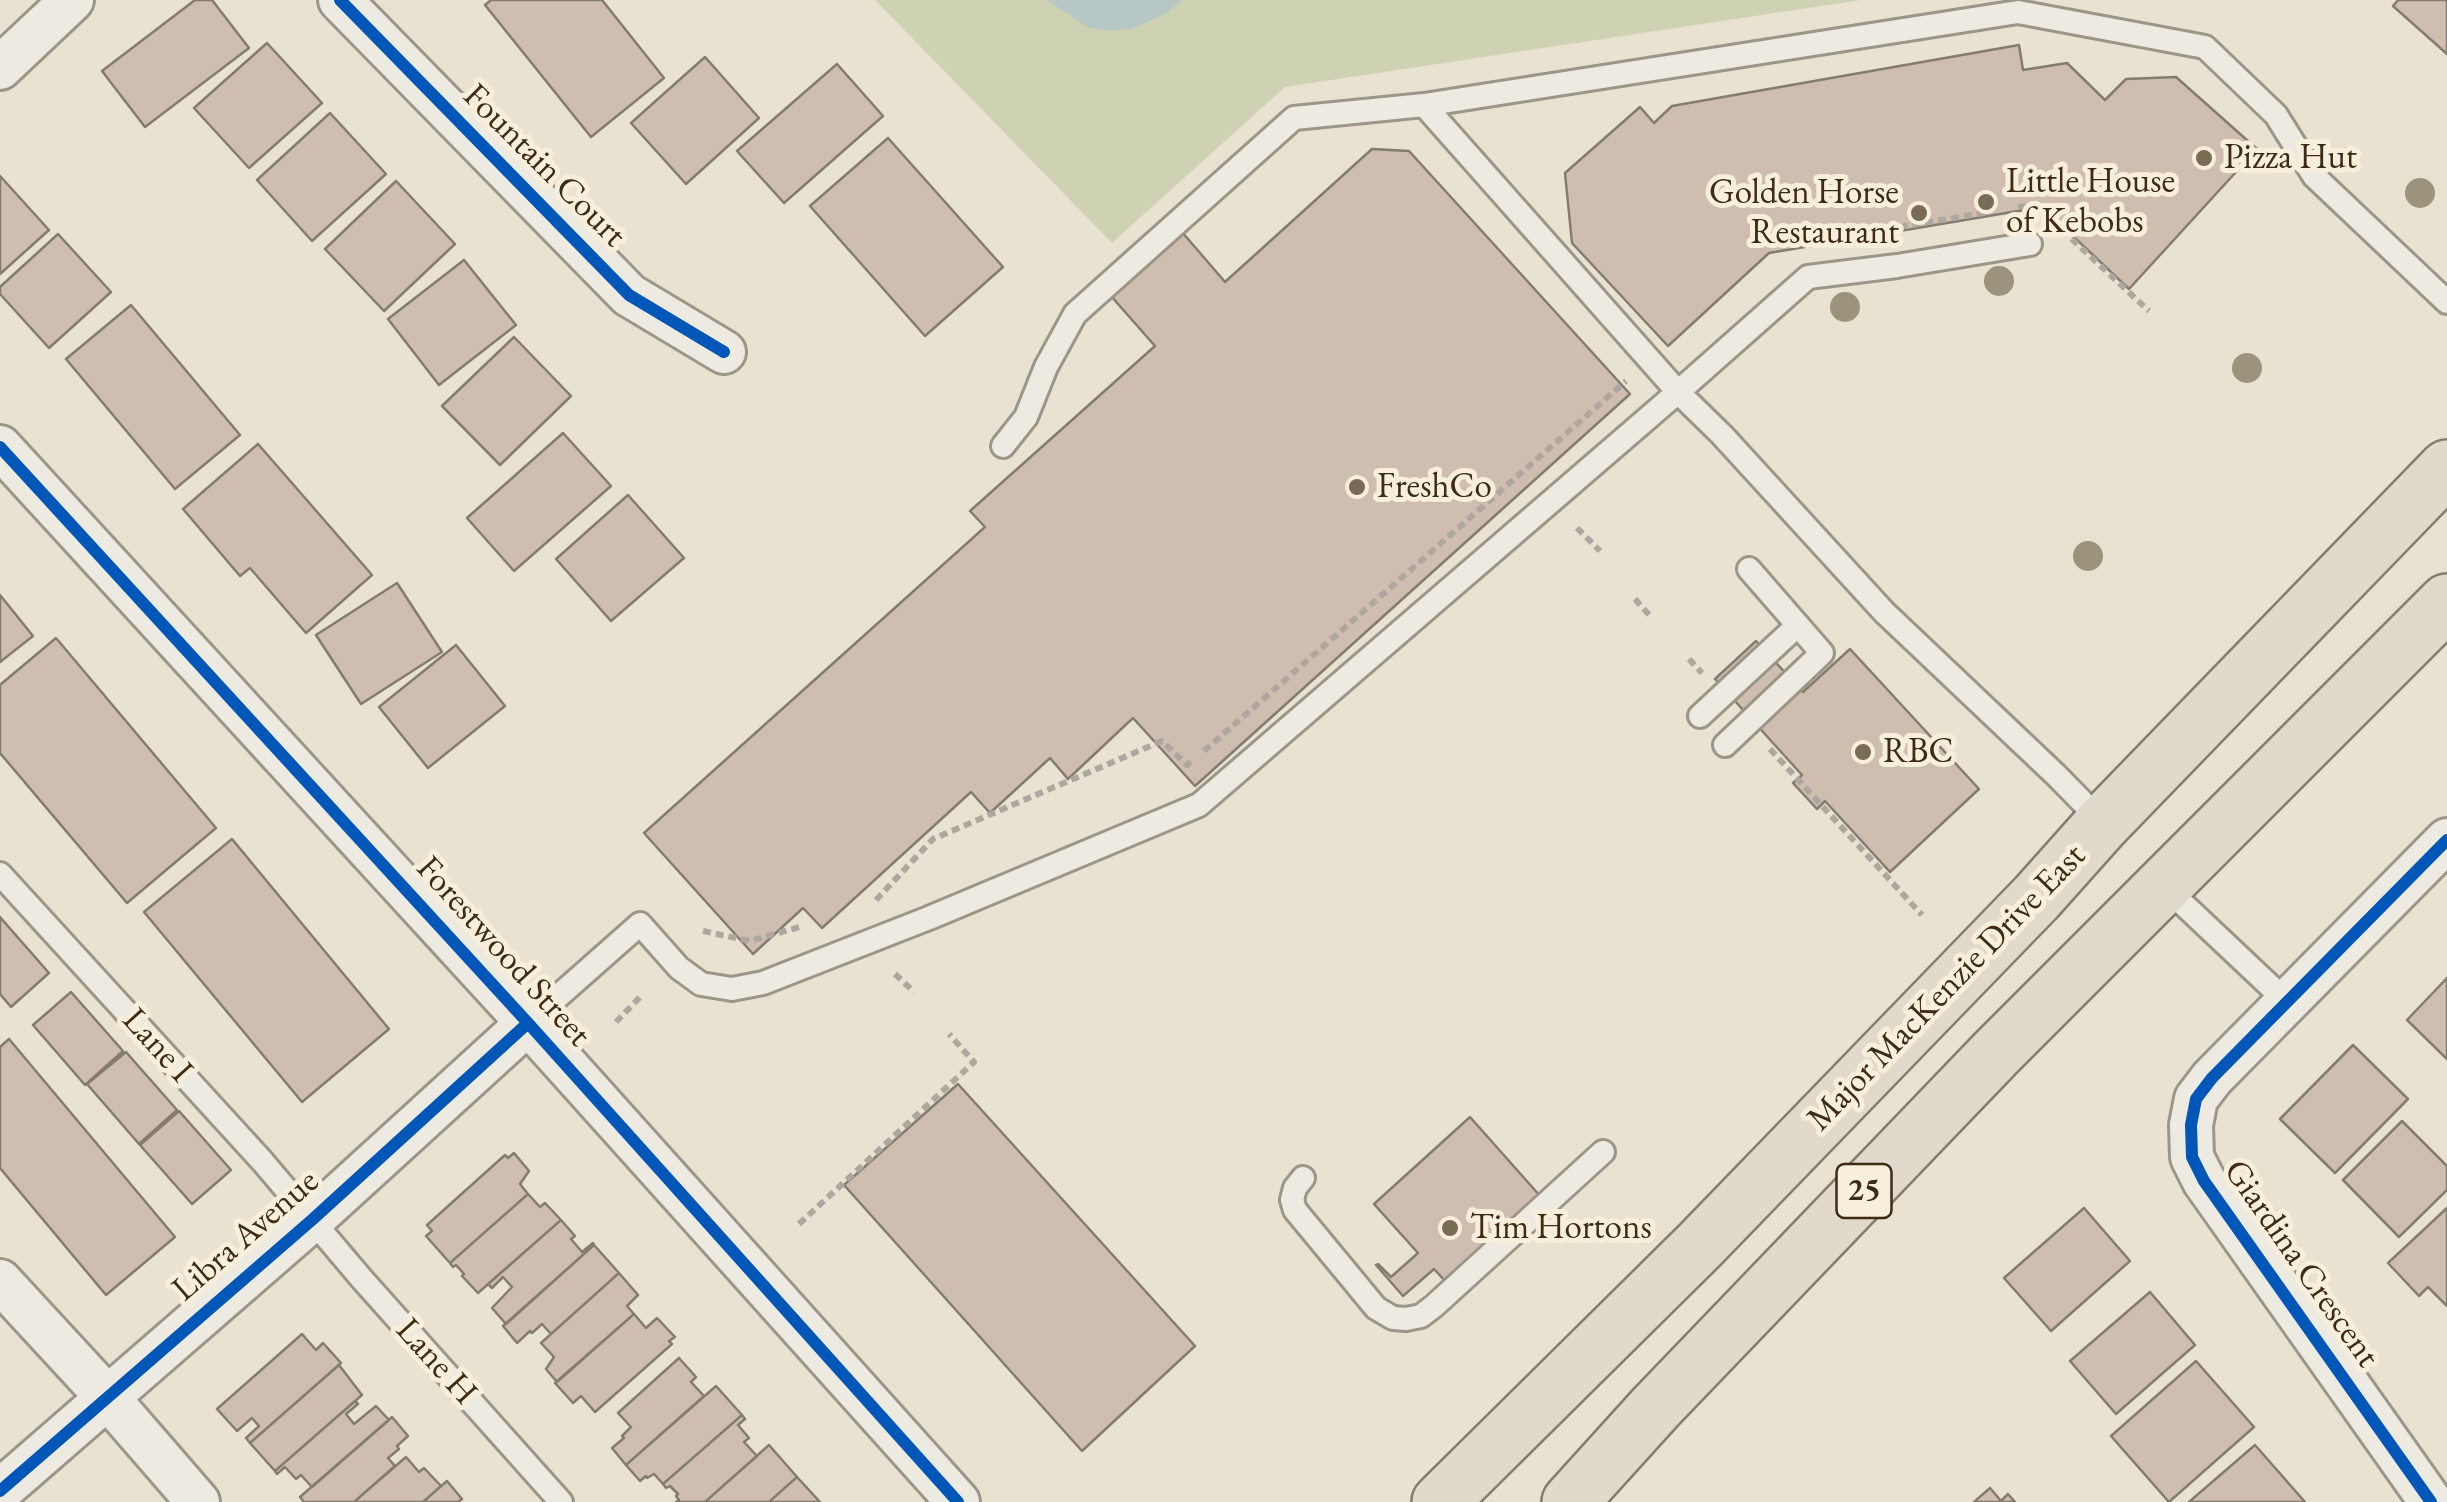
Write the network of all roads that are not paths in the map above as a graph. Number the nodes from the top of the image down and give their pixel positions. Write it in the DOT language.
graph roads {
  1 [pos="72,0"];
  2 [pos="340,0"];
  3 [pos="0,68"];
  4 [pos="1424,105"];
  5 [pos="2030,244"];
  6 [pos="2447,302"];
  7 [pos="724,352"];
  8 [pos="1678,392"];
  9 [pos="0,446"];
  10 [pos="1003,446"];
  11 [pos="2447,468"];
  12 [pos="1748,569"];
  13 [pos="2447,602"];
  14 [pos="1798,625"];
  15 [pos="1700,716"];
  16 [pos="1725,745"];
  17 [pos="2103,823"];
  18 [pos="2447,840"];
  19 [pos="0,874"];
  20 [pos="2164,885"];
  21 [pos="2287,1002"];
  22 [pos="528,1023"];
  23 [pos="1603,1152"];
  24 [pos="1303,1178"];
  25 [pos="312,1219"];
  26 [pos="0,1281"];
  27 [pos="107,1397"];
  28 [pos="0,1491"];
  29 [pos="198,1502"];
  30 [pos="561,1502"];
  31 [pos="958,1502"];
  32 [pos="1440,1502"];
  33 [pos="1570,1502"];
  34 [pos="2431,1502"];
  1 -- 3 [label="street"];
  2 -- 7 [label="street, Fountain Court"];
  4 -- 6 [label="lane"];
  4 -- 8 [label="lane"];
  4 -- 10 [label="lane"];
  5 -- 8 [label="lane"];
  8 -- 17 [label="lane"];
  8 -- 22 [label="lane"];
  9 -- 22 [label="street, Forestwood Street"];
  11 -- 17 [label="main road, Major MacKenzie Drive East / 25"];
  12 -- 14 [label="lane"];
  13 -- 20 [label="main road, 25"];
  14 -- 15 [label="lane"];
  14 -- 16 [label="lane"];
  17 -- 20 [label="main road"];
  17 -- 32 [label="main road, Major MacKenzie Drive East / 25"];
  18 -- 21 [label="street, Giardina Crescent"];
  19 -- 25 [label="lane, Lane I"];
  20 -- 21 [label="lane"];
  20 -- 33 [label="main road, 25"];
  21 -- 34 [label="street, Giardina Crescent"];
  22 -- 25 [label="street, Libra Avenue"];
  22 -- 31 [label="street, Forestwood Street"];
  23 -- 24 [label="lane"];
  25 -- 27 [label="street, Libra Avenue"];
  25 -- 30 [label="lane, Lane H"];
  26 -- 27 [label="street"];
  27 -- 28 [label="street, Libra Avenue"];
  27 -- 29 [label="street"];
}
